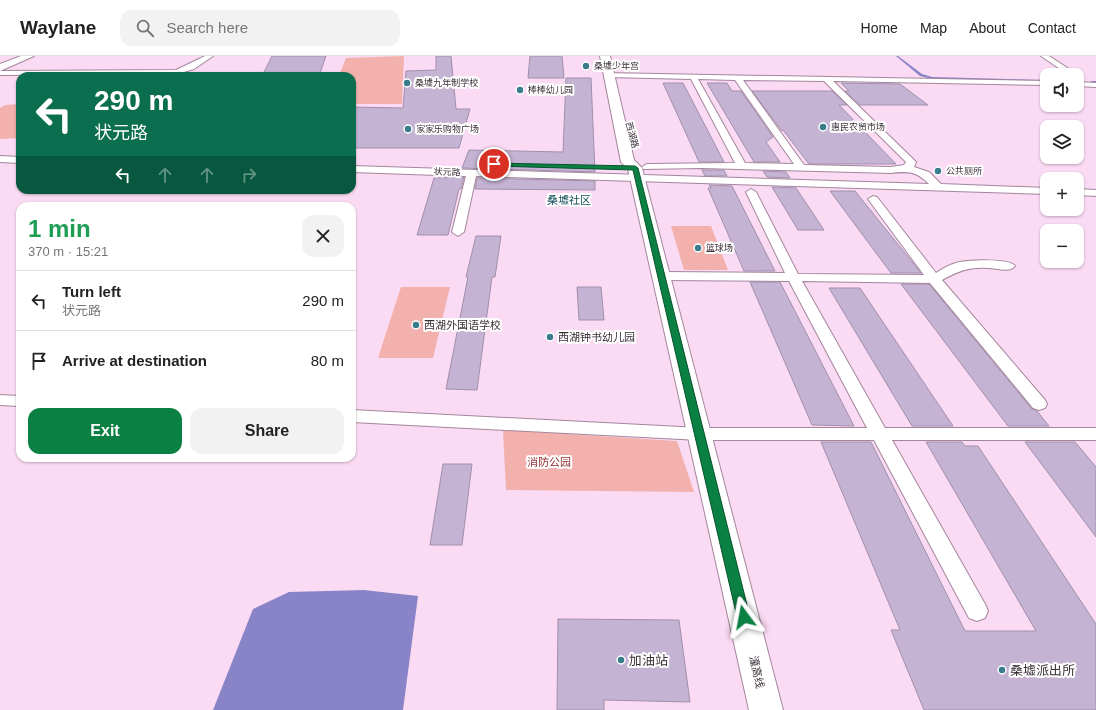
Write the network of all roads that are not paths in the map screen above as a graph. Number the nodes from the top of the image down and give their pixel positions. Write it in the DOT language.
graph roads {
  1 [pos="14,56"];
  2 [pos="29,56"];
  3 [pos="210,56"];
  4 [pos="604,56"];
  5 [pos="611,56"];
  6 [pos="1044,56"];
  7 [pos="0,62"];
  8 [pos="0,68"];
  9 [pos="1063,68"];
  10 [pos="177,72"];
  11 [pos="0,73"];
  12 [pos="16,73"];
  13 [pos="612,75"];
  14 [pos="693,76"];
  15 [pos="737,77"];
  16 [pos="825,78"];
  17 [pos="1040,83"];
  18 [pos="0,151"];
  19 [pos="16,152"];
  20 [pos="0,159"];
  21 [pos="16,160"];
  22 [pos="356,160"];
  23 [pos="742,166"];
  24 [pos="801,168"];
  25 [pos="908,168"];
  26 [pos="356,169"];
  27 [pos="472,172"];
  28 [pos="636,172"];
  29 [pos="939,188"];
  30 [pos="1040,191"];
  31 [pos="752,192"];
  32 [pos="1084,192"];
  33 [pos="1096,192"];
  34 [pos="873,199"];
  35 [pos="458,232"];
  36 [pos="1009,266"];
  37 [pos="662,276"];
  38 [pos="793,277"];
  39 [pos="934,279"];
  40 [pos="0,400"];
  41 [pos="16,400"];
  42 [pos="1039,404"];
  43 [pos="356,416"];
  44 [pos="700,434"];
  45 [pos="880,434"];
  46 [pos="1096,434"];
  47 [pos="977,611"];
  48 [pos="766,710"];
  1 -- 7 [label="main road"];
  2 -- 8 [label="main road"];
  3 -- 10 [label="street"];
  4 -- 13 [label="main road, 西湖路"];
  5 -- 13 [label="main road, 西湖路"];
  6 -- 9 [label="street"];
  11 -- 12 [label="street"];
  13 -- 14 [label="street"];
  13 -- 28 [label="main road, 西湖路"];
  14 -- 15 [label="street"];
  14 -- 23 [label="street"];
  15 -- 16 [label="street"];
  15 -- 24 [label="street"];
  16 -- 17 [label="street"];
  16 -- 25 [label="street"];
  18 -- 19 [label="street"];
  20 -- 21 [label="street"];
  22 -- 28 [label="street, 状元路"];
  23 -- 24 [label="street"];
  23 -- 28 [label="street"];
  24 -- 25 [label="street"];
  25 -- 29 [label="street"];
  26 -- 27 [label="street, 状元路"];
  27 -- 28 [label="street, 状元路"];
  27 -- 35 [label="street"];
  28 -- 29 [label="street"];
  28 -- 37 [label="main road, 潼高线"];
  29 -- 30 [label="street"];
  31 -- 38 [label="street"];
  32 -- 33 [label="street"];
  34 -- 39 [label="street"];
  36 -- 39 [label="street"];
  37 -- 38 [label="street"];
  37 -- 44 [label="main road, 潼高线"];
  38 -- 39 [label="street"];
  38 -- 45 [label="street"];
  39 -- 42 [label="street"];
  40 -- 41 [label="street"];
  43 -- 44 [label="street"];
  44 -- 45 [label="street"];
  44 -- 48 [label="main road, 潼高线"];
  45 -- 46 [label="street"];
  45 -- 47 [label="street"];
}
